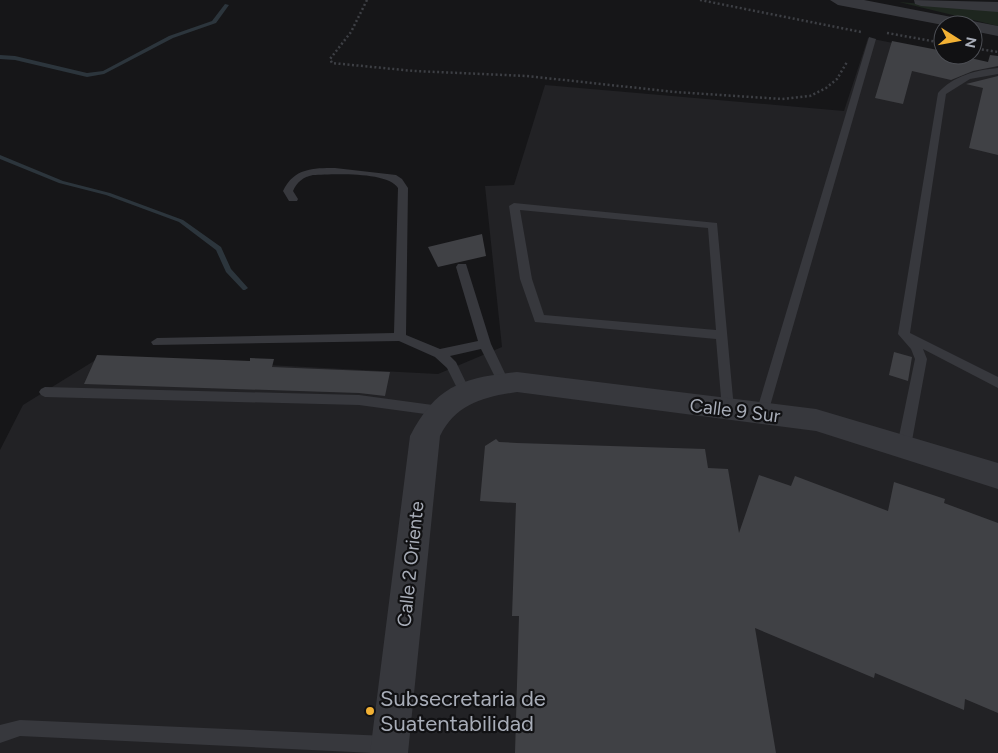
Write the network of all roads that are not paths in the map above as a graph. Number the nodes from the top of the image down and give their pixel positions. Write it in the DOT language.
graph roads {
  1 [pos="838,0"];
  2 [pos="902,4"];
  3 [pos="998,7"];
  4 [pos="937,15"];
  5 [pos="983,28"];
  6 [pos="998,30"];
  7 [pos="872,39"];
  8 [pos="998,71"];
  9 [pos="293,199"];
  10 [pos="462,267"];
  11 [pos="904,334"];
  12 [pos="722,336"];
  13 [pos="400,337"];
  14 [pos="157,342"];
  15 [pos="485,344"];
  16 [pos="439,354"];
  17 [pos="998,383"];
  18 [pos="504,384"];
  19 [pos="45,392"];
  20 [pos="466,393"];
  21 [pos="728,409"];
  22 [pos="440,411"];
  23 [pos="762,413"];
  24 [pos="904,446"];
  25 [pos="998,476"];
  26 [pos="0,734"];
  27 [pos="389,749"];
  1 -- 2 [label="street"];
  2 -- 3 [label="street"];
  2 -- 4 [label="street"];
  5 -- 6 [label="street"];
  7 -- 23 [label="lane"];
  8 -- 11 [label="lane"];
  9 -- 13 [label="lane"];
  10 -- 15 [label="lane"];
  11 -- 17 [label="lane"];
  11 -- 24 [label="lane"];
  12 -- 12 [label="lane"];
  12 -- 21 [label="lane"];
  13 -- 14 [label="lane"];
  13 -- 16 [label="lane"];
  15 -- 16 [label="lane"];
  15 -- 18 [label="lane"];
  16 -- 20 [label="lane"];
  18 -- 20 [label="street, Calle 9 Sur"];
  18 -- 21 [label="street, Calle 9 Sur"];
  19 -- 22 [label="lane"];
  20 -- 22 [label="street, Calle 2 Oriente"];
  21 -- 23 [label="street, Calle 9 Sur"];
  22 -- 27 [label="street, Calle 2 Oriente"];
  23 -- 24 [label="street, Calle 9 Sur"];
  24 -- 25 [label="street, Calle 9 Sur"];
  26 -- 27 [label="lane"];
}
